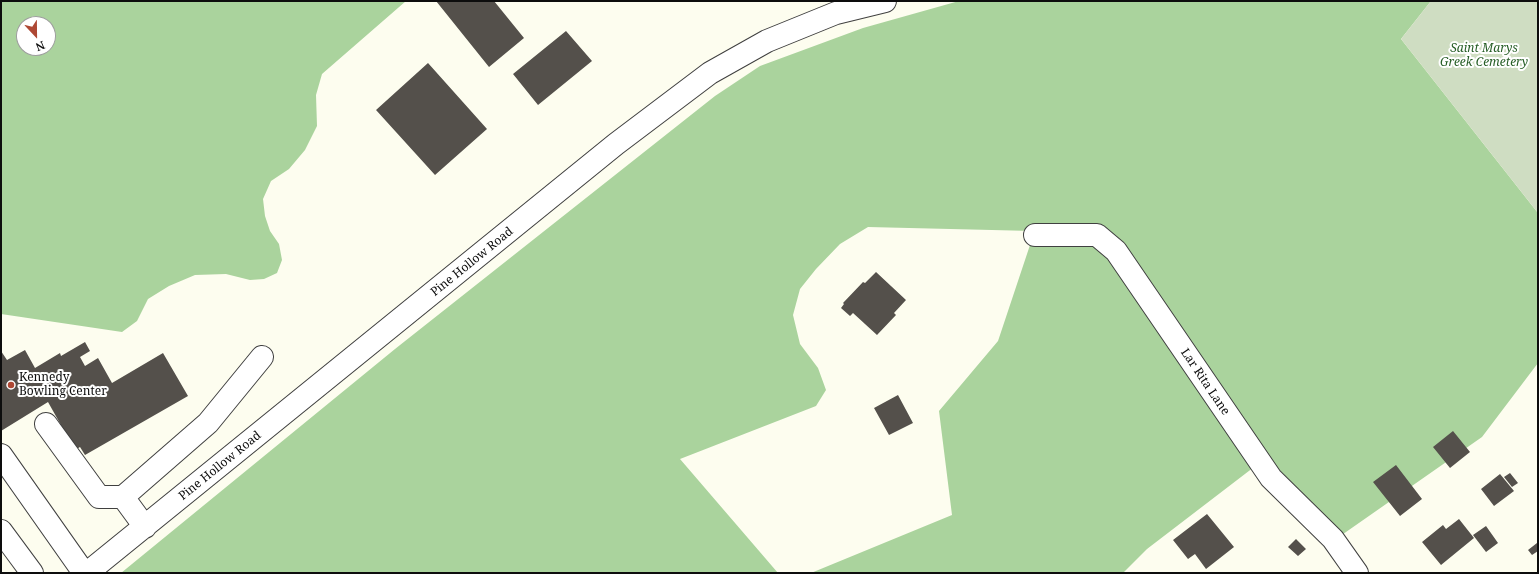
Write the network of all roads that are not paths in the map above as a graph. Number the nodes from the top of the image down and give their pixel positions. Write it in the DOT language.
graph roads {
  1 [pos="885,1"];
  2 [pos="1035,235"];
  3 [pos="262,357"];
  4 [pos="46,424"];
  5 [pos="1,455"];
  6 [pos="122,498"];
  7 [pos="145,526"];
  8 [pos="1,531"];
  9 [pos="32,573"];
  10 [pos="84,573"];
  11 [pos="87,573"];
  12 [pos="1357,573"];
  1 -- 7 [label="street, Pine Hollow Road"];
  2 -- 12 [label="street, Lar Rita Lane"];
  3 -- 6 [label="street"];
  4 -- 6 [label="street"];
  5 -- 10 [label="street"];
  6 -- 7 [label="street"];
  7 -- 11 [label="street, Pine Hollow Road"];
  8 -- 9 [label="street"];
}
